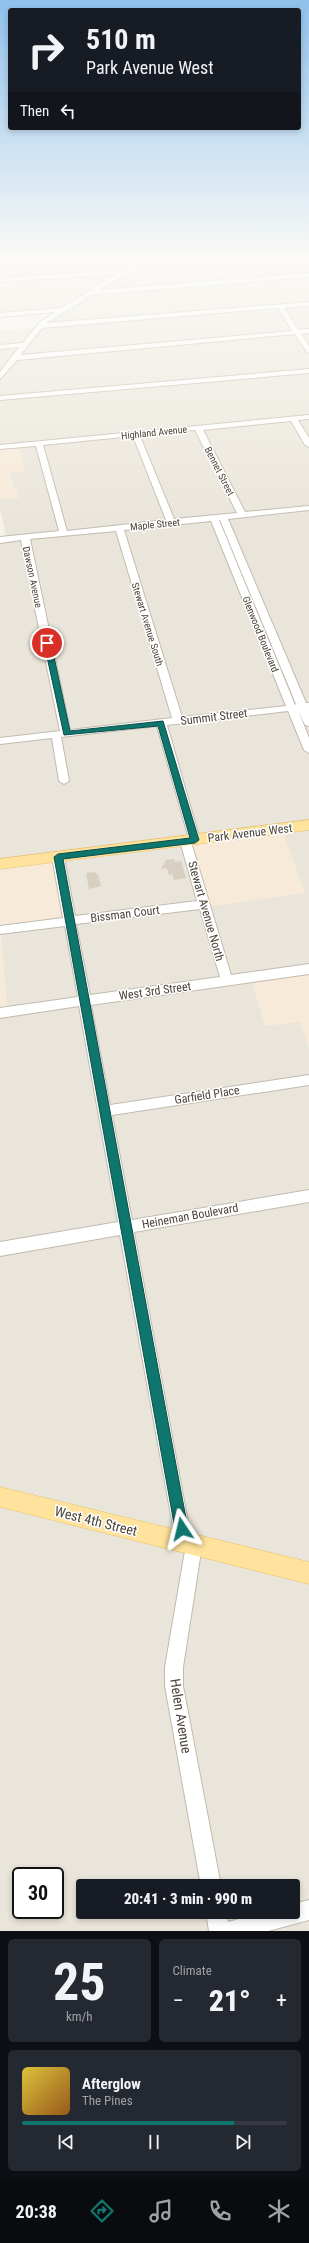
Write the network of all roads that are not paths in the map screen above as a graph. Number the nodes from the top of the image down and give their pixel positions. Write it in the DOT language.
graph roads {
  1 [pos="24,345"];
  2 [pos="25,345"];
  3 [pos="154,345"];
  4 [pos="0,347"];
  5 [pos="15,358"];
  6 [pos="309,371"];
  7 [pos="0,377"];
  8 [pos="0,398"];
  9 [pos="309,417"];
  10 [pos="294,419"];
  11 [pos="198,428"];
  12 [pos="136,434"];
  13 [pos="39,443"];
  14 [pos="309,445"];
  15 [pos="0,447"];
  16 [pos="309,508"];
  17 [pos="242,514"];
  18 [pos="218,517"];
  19 [pos="171,522"];
  20 [pos="119,528"];
  21 [pos="64,533"];
  22 [pos="25,537"];
  23 [pos="0,540"];
  24 [pos="306,706"];
  25 [pos="291,708"];
  26 [pos="178,721"];
  27 [pos="161,723"];
  28 [pos="309,723"];
  29 [pos="66,734"];
  30 [pos="56,735"];
  31 [pos="0,741"];
  32 [pos="309,750"];
  33 [pos="64,781"];
  34 [pos="309,825"];
  35 [pos="190,840"];
  36 [pos="58,857"];
  37 [pos="0,864"];
  38 [pos="203,904"];
  39 [pos="70,921"];
  40 [pos="0,930"];
  41 [pos="309,969"];
  42 [pos="227,981"];
  43 [pos="84,1001"];
  44 [pos="0,1012"];
  45 [pos="309,1080"];
  46 [pos="105,1111"];
  47 [pos="309,1196"];
  48 [pos="126,1228"];
  49 [pos="0,1249"];
  50 [pos="0,1497"];
  51 [pos="189,1544"];
  52 [pos="309,1574"];
  53 [pos="210,1879"];
  54 [pos="309,1910"];
  55 [pos="217,1919"];
  56 [pos="219,1931"];
  57 [pos="231,1931"];
  1 -- 4 [label="street"];
  2 -- 5 [label="street"];
  3 -- 5 [label="street"];
  5 -- 7 [label="street"];
  6 -- 8 [label="street"];
  9 -- 10 [label="street, Highland Avenue"];
  10 -- 11 [label="street, Highland Avenue"];
  10 -- 14 [label="street"];
  11 -- 12 [label="street, Highland Avenue"];
  11 -- 17 [label="street, Bennet Street"];
  12 -- 13 [label="street, Highland Avenue"];
  12 -- 19 [label="street"];
  13 -- 15 [label="street, Highland Avenue"];
  13 -- 21 [label="street"];
  16 -- 17 [label="street, Maple Street"];
  17 -- 18 [label="street, Maple Street"];
  18 -- 19 [label="street, Maple Street"];
  18 -- 24 [label="street, Glenwood Boulevard"];
  18 -- 25 [label="street, Glenwood Boulevard"];
  19 -- 20 [label="street, Maple Street"];
  20 -- 21 [label="street, Maple Street"];
  20 -- 26 [label="street, Stewart Avenue South"];
  21 -- 22 [label="street, Maple Street"];
  22 -- 23 [label="street, Maple Street"];
  22 -- 29 [label="street, Dawson Avenue"];
  24 -- 25 [label="street, Summit Street"];
  24 -- 28 [label="street, Glenwood Boulevard"];
  25 -- 26 [label="street, Summit Street"];
  25 -- 32 [label="street, Glenwood Boulevard"];
  26 -- 27 [label="street, Summit Street"];
  27 -- 29 [label="street, Summit Street"];
  27 -- 35 [label="street"];
  29 -- 30 [label="street, Summit Street"];
  30 -- 31 [label="street, Summit Street"];
  30 -- 33 [label="street"];
  34 -- 35 [label="main road, Park Avenue West"];
  35 -- 36 [label="main road, Park Avenue West"];
  35 -- 38 [label="street, Stewart Avenue North"];
  36 -- 37 [label="main road, Park Avenue West"];
  36 -- 39 [label="street, Helen Avenue"];
  38 -- 39 [label="street, Bissman Court"];
  38 -- 42 [label="street, Stewart Avenue North"];
  39 -- 40 [label="street, Bissman Court"];
  39 -- 43 [label="street, Helen Avenue"];
  41 -- 42 [label="street, West 3rd Street"];
  42 -- 43 [label="street, West 3rd Street"];
  43 -- 44 [label="street, West 3rd Street"];
  43 -- 46 [label="street, Helen Avenue"];
  45 -- 46 [label="street, Garfield Place"];
  46 -- 48 [label="street, Helen Avenue"];
  47 -- 48 [label="street, Heineman Boulevard"];
  48 -- 49 [label="street, Heineman Boulevard"];
  48 -- 51 [label="street, Helen Avenue"];
  50 -- 51 [label="main road, West 4th Street"];
  51 -- 52 [label="main road, West 4th Street"];
  51 -- 53 [label="street, Helen Avenue"];
  54 -- 57 [label="street"];
  55 -- 56 [label="street"];
}
